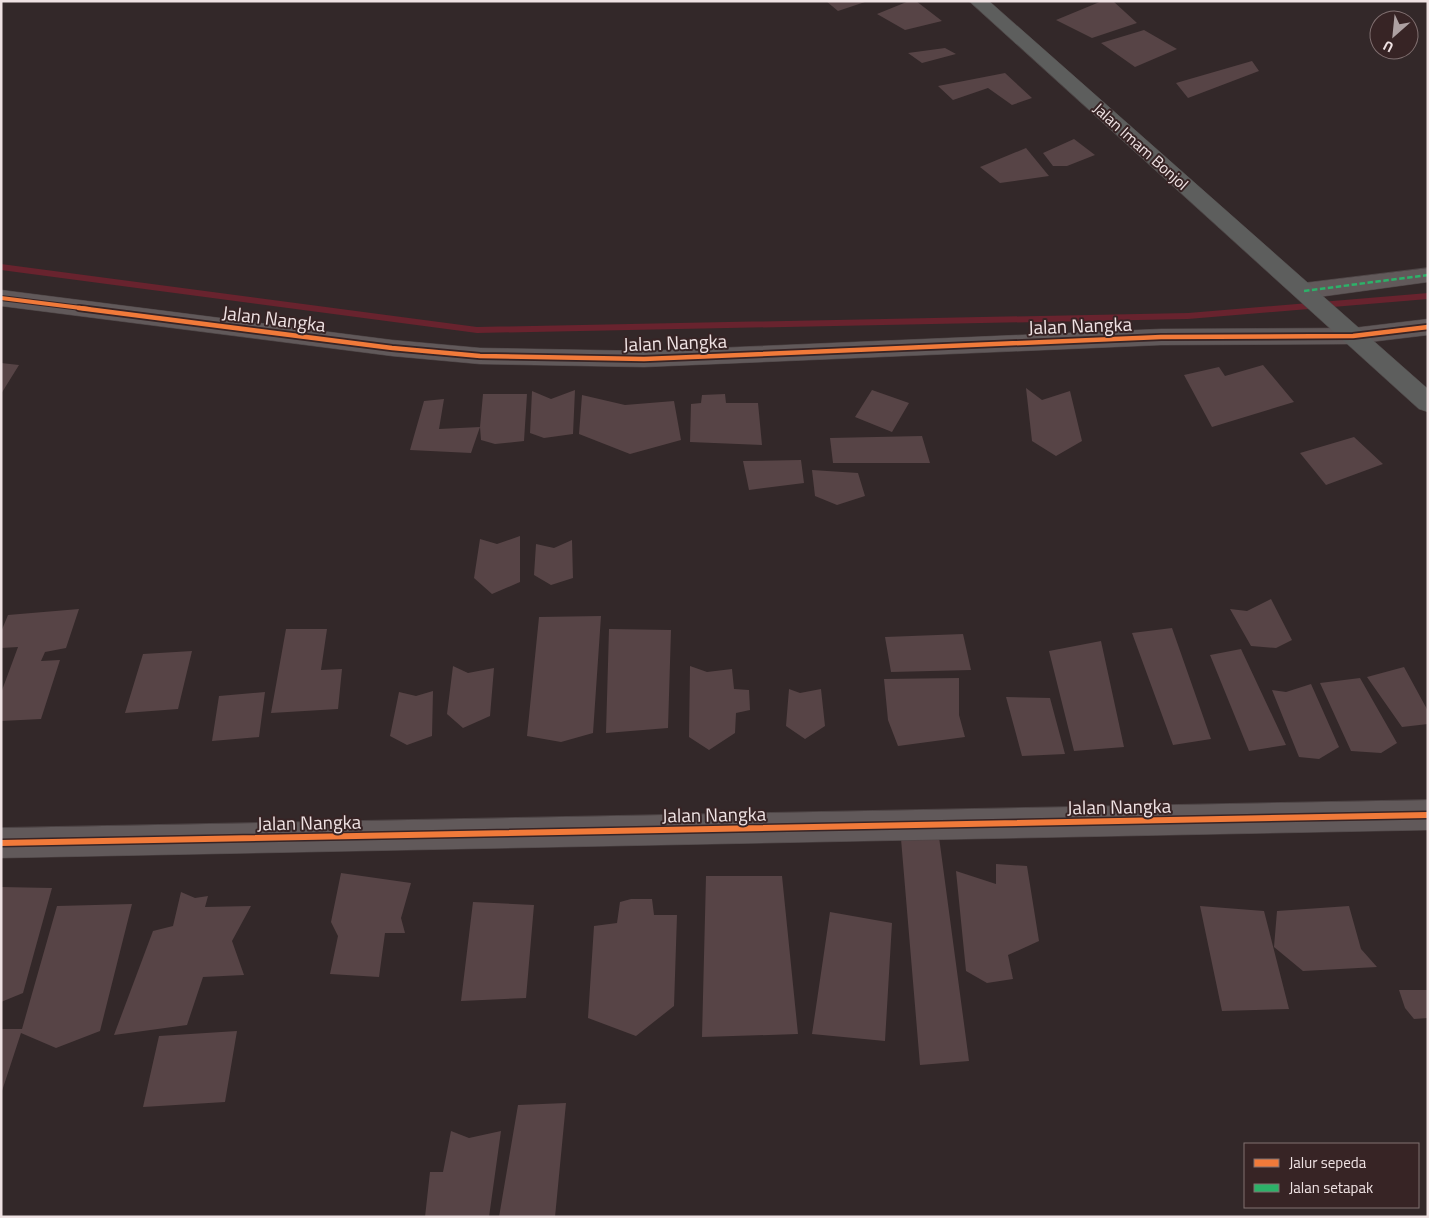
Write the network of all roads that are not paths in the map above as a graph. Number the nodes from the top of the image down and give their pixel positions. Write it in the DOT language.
graph roads {
  1 [pos="978,1"];
  2 [pos="1428,275"];
  3 [pos="1305,291"];
  4 [pos="1,298"];
  5 [pos="1428,328"];
  6 [pos="1353,335"];
  7 [pos="1428,403"];
  8 [pos="1428,815"];
  9 [pos="1,843"];
  1 -- 3 [label="main road, Jalan Imam Bonjol"];
  2 -- 3 [label="street"];
  3 -- 6 [label="main road, Jalan Imam Bonjol"];
  4 -- 6 [label="street, Jalan Nangka"];
  5 -- 6 [label="street, Jalan Nangka"];
  6 -- 7 [label="main road, Jalan Imam Bonjol"];
  8 -- 9 [label="street, Jalan Nangka"];
}
